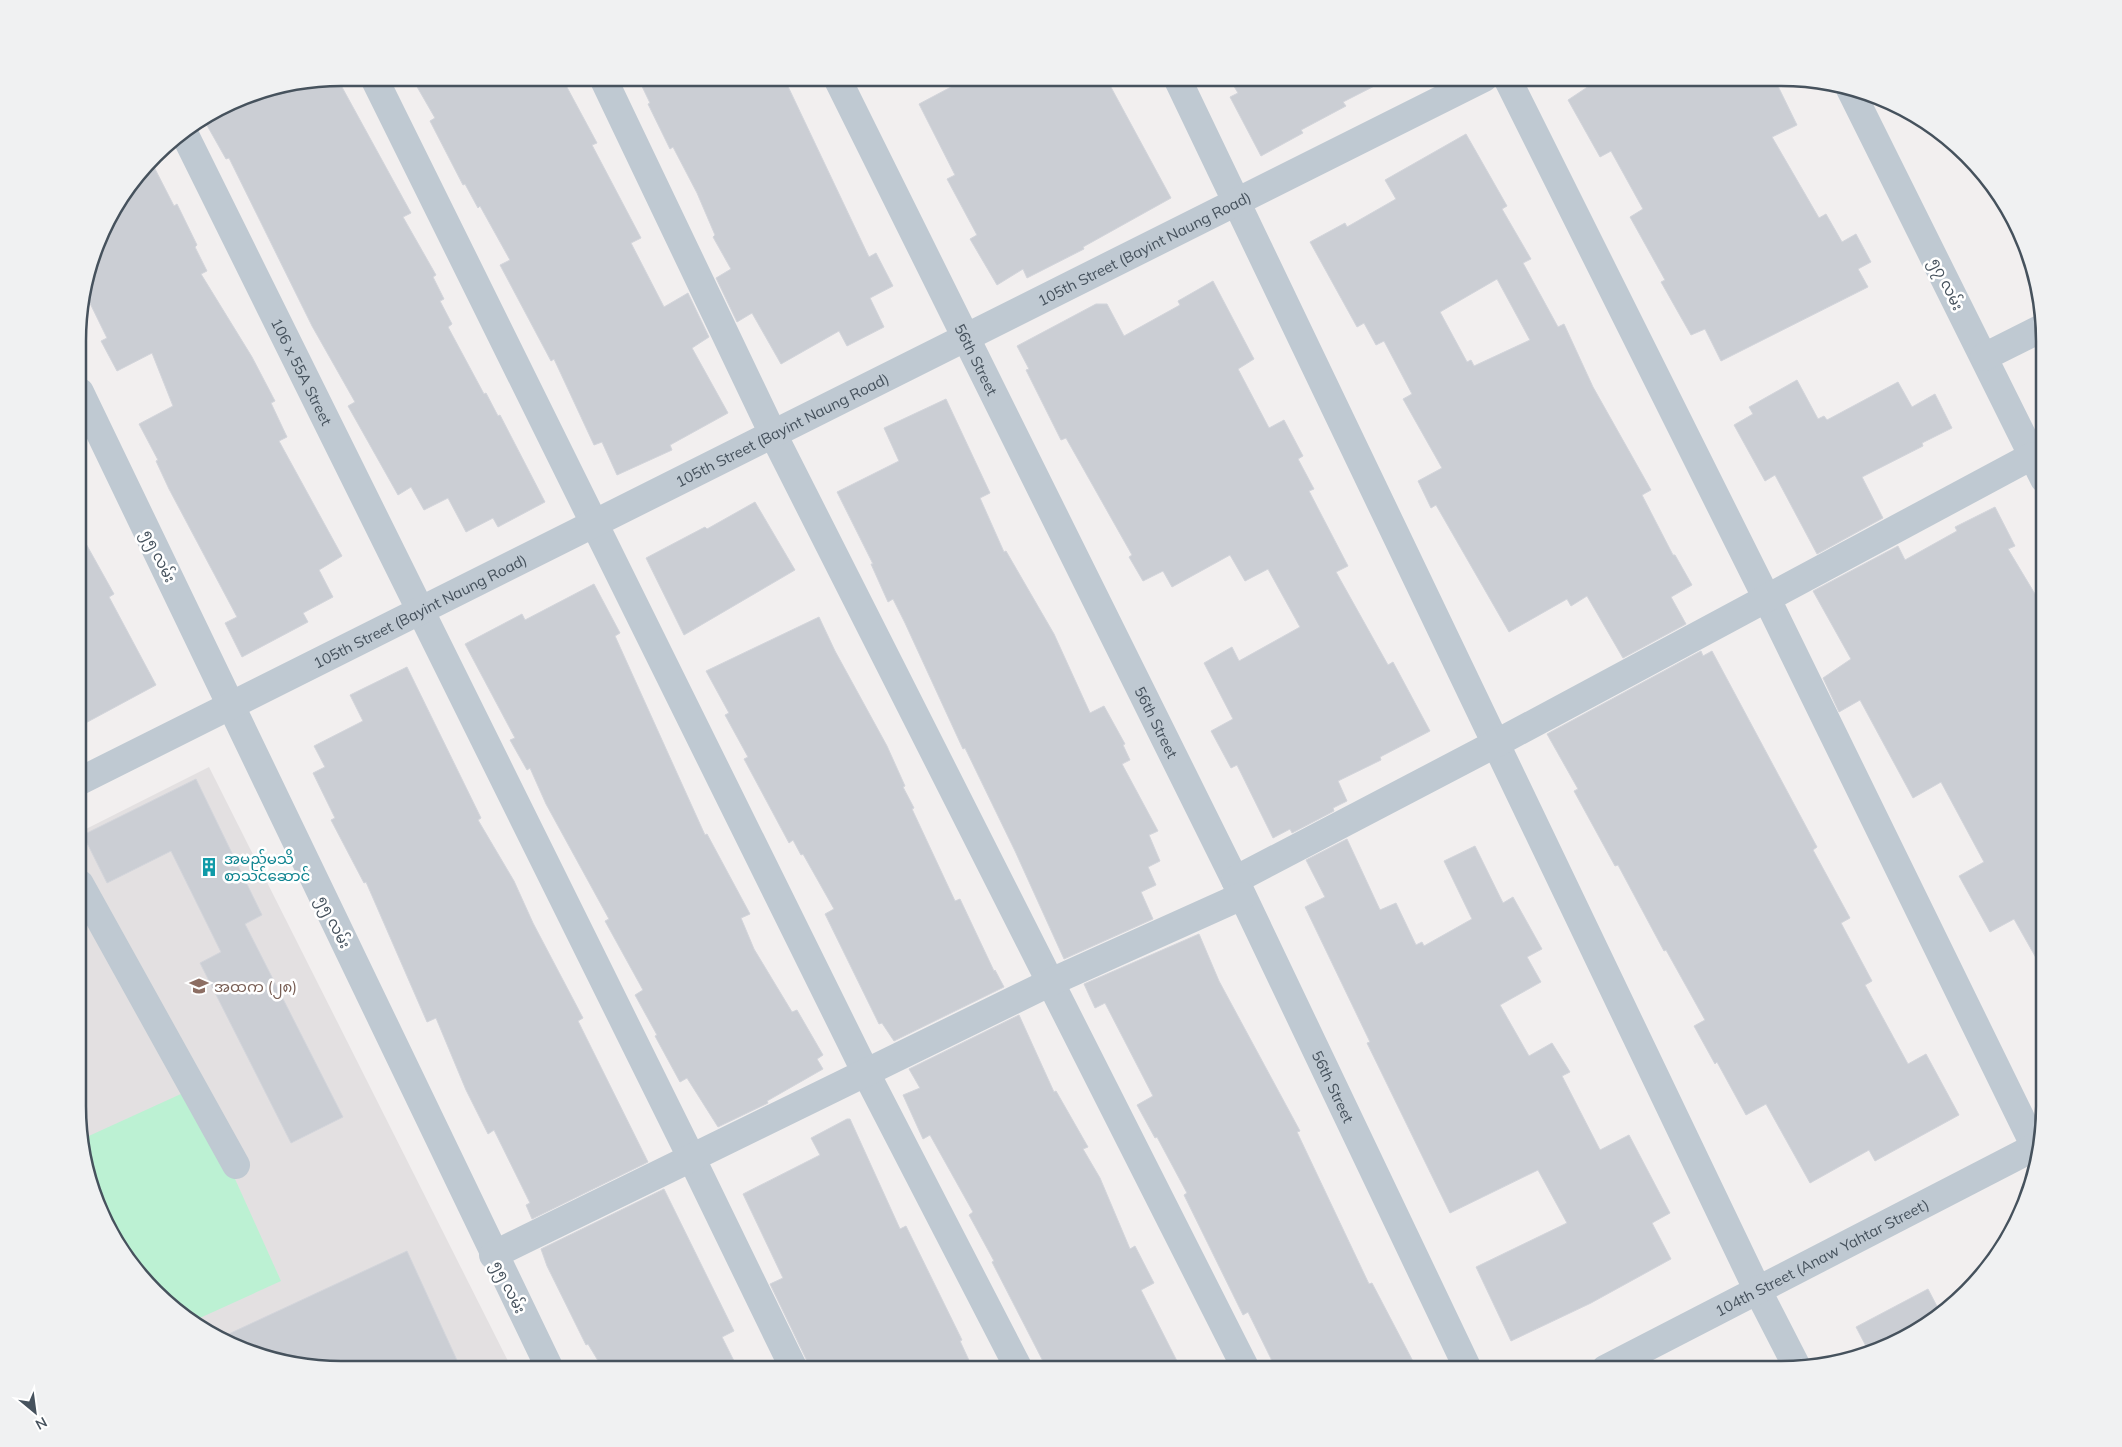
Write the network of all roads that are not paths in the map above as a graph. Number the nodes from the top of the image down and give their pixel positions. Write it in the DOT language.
graph roads {
  1 [pos="378,86"];
  2 [pos="607,86"];
  3 [pos="841,86"];
  4 [pos="1181,86"];
  5 [pos="1468,86"];
  6 [pos="1511,86"];
  7 [pos="1854,97"];
  8 [pos="187,138"];
  9 [pos="1237,201"];
  10 [pos="2035,331"];
  11 [pos="965,338"];
  12 [pos="1984,357"];
  13 [pos="86,405"];
  14 [pos="773,434"];
  15 [pos="2036,463"];
  16 [pos="2036,468"];
  17 [pos="595,521"];
  18 [pos="1766,597"];
  19 [pos="419,611"];
  20 [pos="230,706"];
  21 [pos="1497,743"];
  22 [pos="86,778"];
  23 [pos="1239,888"];
  24 [pos="86,895"];
  25 [pos="1051,982"];
  26 [pos="866,1073"];
  27 [pos="2034,1140"];
  28 [pos="2032,1152"];
  29 [pos="692,1159"];
  30 [pos="236,1165"];
  31 [pos="493,1255"];
  32 [pos="1758,1290"];
  33 [pos="1794,1360"];
  34 [pos="546,1361"];
  35 [pos="790,1361"];
  36 [pos="1015,1361"];
  37 [pos="1242,1361"];
  38 [pos="1464,1361"];
  39 [pos="1620,1361"];
  1 -- 17 [label="street"];
  2 -- 14 [label="street"];
  3 -- 11 [label="street, 56th Street"];
  4 -- 9 [label="street"];
  5 -- 9 [label="street, 105th Street (Bayint Naung Road)"];
  6 -- 18 [label="street"];
  7 -- 12 [label="street, ၅၇ လမ်း"];
  8 -- 19 [label="street, 106 x 55A Street"];
  9 -- 11 [label="street, 105th Street (Bayint Naung Road)"];
  9 -- 21 [label="street"];
  10 -- 12 [label="street"];
  11 -- 14 [label="street, 105th Street (Bayint Naung Road)"];
  11 -- 23 [label="street, 56th Street"];
  12 -- 15 [label="street, ၅၇ လမ်း"];
  13 -- 20 [label="street, ၅၅ လမ်း"];
  14 -- 17 [label="street, 105th Street (Bayint Naung Road)"];
  14 -- 25 [label="street"];
  16 -- 18 [label="street"];
  17 -- 19 [label="street, 105th Street (Bayint Naung Road)"];
  17 -- 26 [label="street"];
  18 -- 21 [label="street"];
  18 -- 27 [label="street"];
  19 -- 20 [label="street, 105th Street (Bayint Naung Road)"];
  19 -- 29 [label="street, 106 x 55A Street"];
  20 -- 22 [label="street, 105th Street (Bayint Naung Road)"];
  20 -- 31 [label="street, ၅၅ လမ်း"];
  21 -- 23 [label="street"];
  21 -- 32 [label="street"];
  23 -- 25 [label="street"];
  23 -- 38 [label="street, 56th Street"];
  24 -- 30 [label="street"];
  25 -- 26 [label="street"];
  25 -- 37 [label="street"];
  26 -- 29 [label="street"];
  26 -- 36 [label="street"];
  28 -- 32 [label="street, 104th Street (Anaw Yahtar Street)"];
  29 -- 31 [label="street"];
  29 -- 35 [label="street, 106 x 55A Street"];
  31 -- 34 [label="street, ၅၅ လမ်း"];
  32 -- 33 [label="street"];
  32 -- 39 [label="street, 104th Street (Anaw Yahtar Street)"];
}
